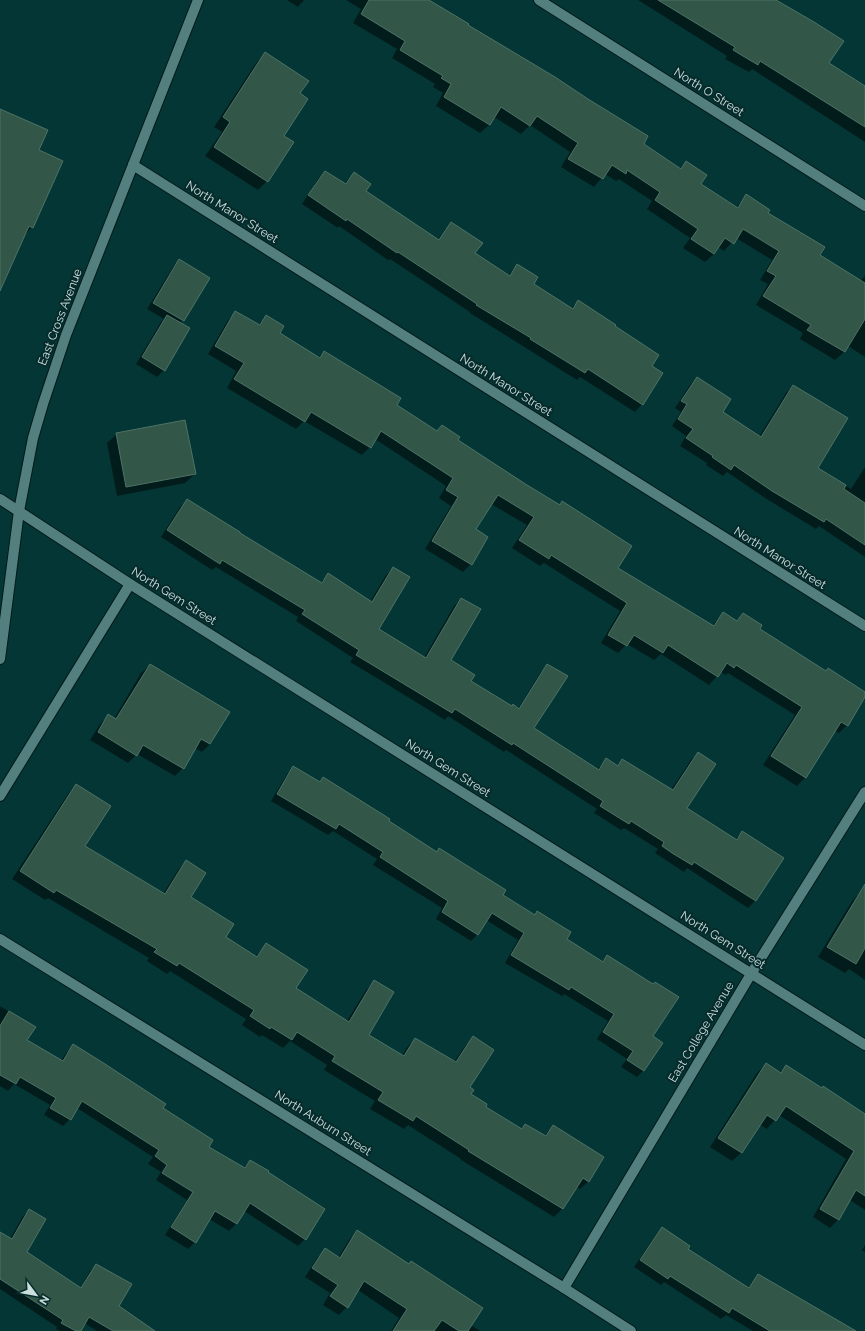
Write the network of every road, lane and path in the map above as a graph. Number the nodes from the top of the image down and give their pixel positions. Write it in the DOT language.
graph roads {
  1 [pos="198,0"];
  2 [pos="539,0"];
  3 [pos="133,165"];
  4 [pos="865,206"];
  5 [pos="0,499"];
  6 [pos="19,511"];
  7 [pos="130,584"];
  8 [pos="865,626"];
  9 [pos="0,659"];
  10 [pos="865,792"];
  11 [pos="0,796"];
  12 [pos="0,939"];
  13 [pos="751,974"];
  14 [pos="865,1045"];
  15 [pos="564,1288"];
  16 [pos="631,1331"];
  1 -- 3 [label="street, East Cross Avenue"];
  2 -- 4 [label="street, North O Street"];
  3 -- 6 [label="street, East Cross Avenue"];
  3 -- 8 [label="street, North Manor Street"];
  5 -- 6 [label="street, North Gem Street"];
  6 -- 7 [label="street, North Gem Street"];
  6 -- 9 [label="street, East Cross Avenue"];
  7 -- 11 [label="street"];
  7 -- 13 [label="street, North Gem Street"];
  10 -- 13 [label="street, East College Avenue"];
  12 -- 15 [label="street, North Auburn Street"];
  13 -- 14 [label="street, North Gem Street"];
  13 -- 15 [label="street, East College Avenue"];
  15 -- 16 [label="street, North Auburn Street"];
}
